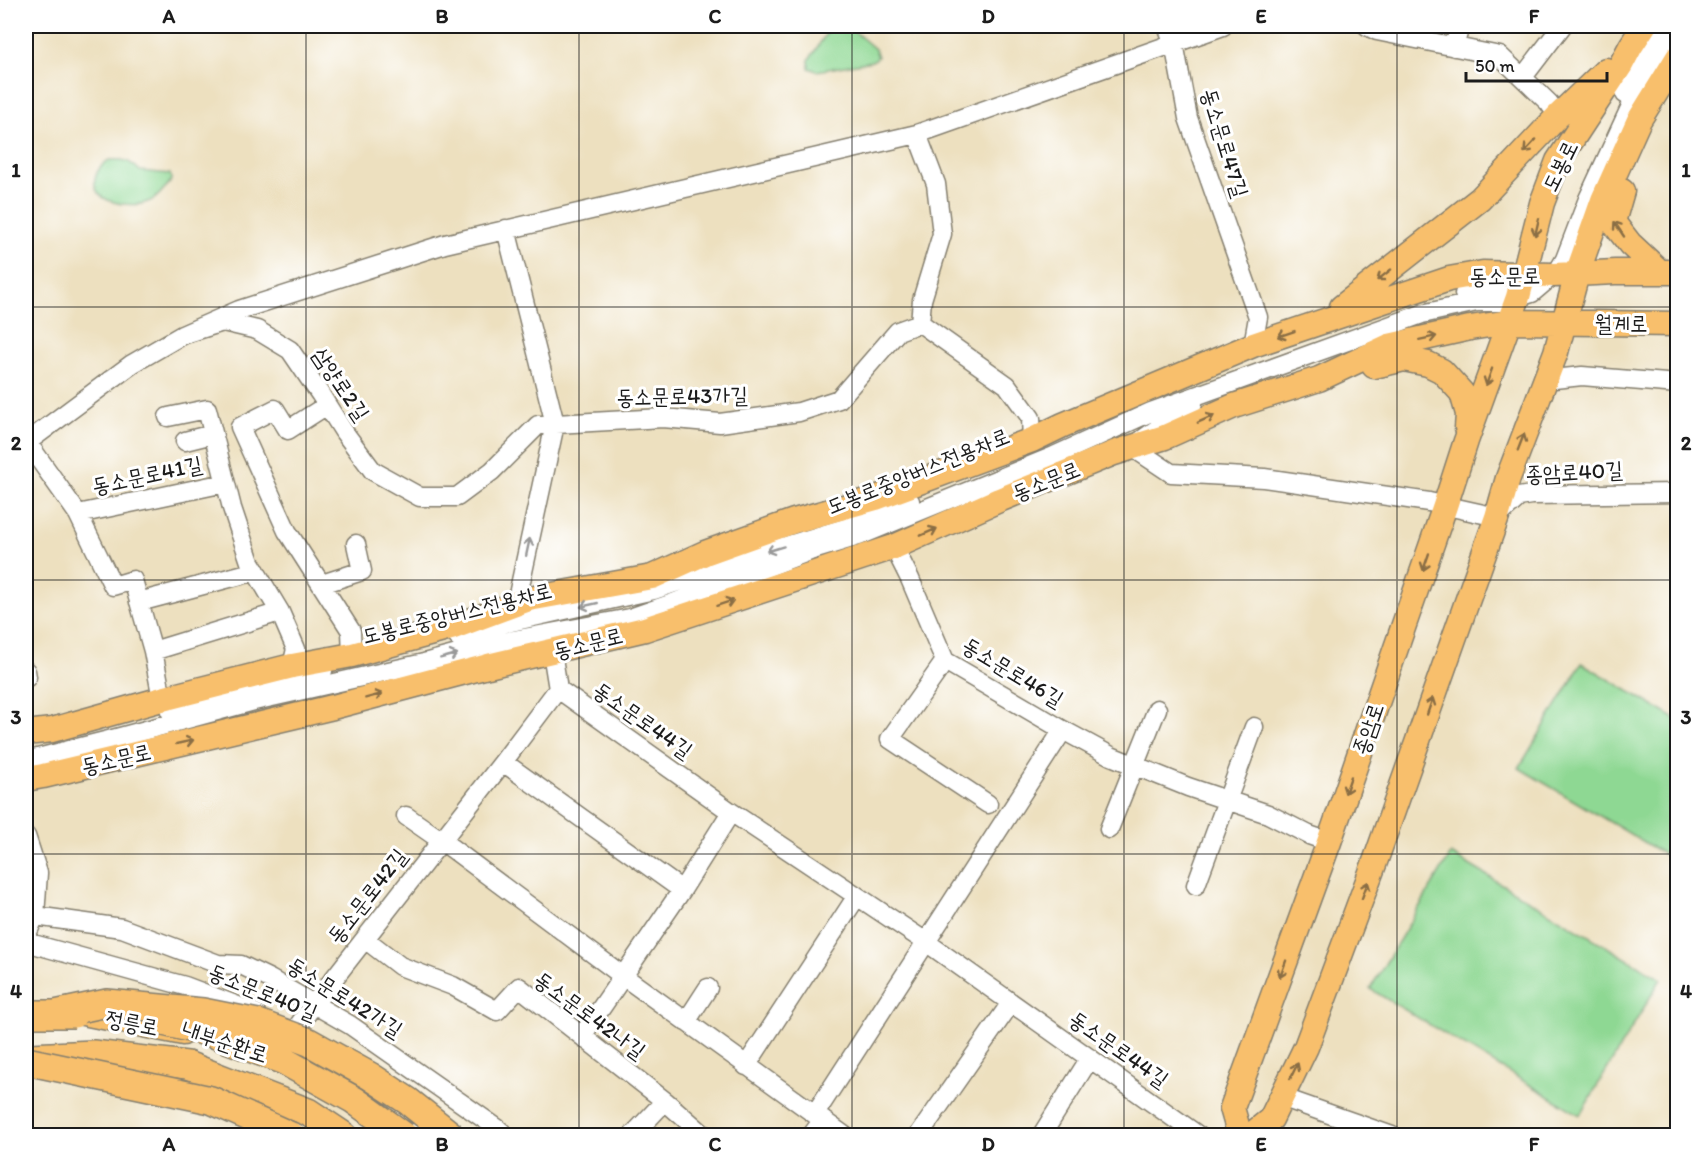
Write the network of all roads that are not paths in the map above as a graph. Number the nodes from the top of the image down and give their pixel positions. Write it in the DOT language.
graph roads {
  1 [pos="1167,26"];
  2 [pos="1223,26"];
  3 [pos="1367,26"];
  4 [pos="1460,26"];
  5 [pos="1562,26"];
  6 [pos="1644,26"];
  7 [pos="1670,26"];
  8 [pos="1677,34"];
  9 [pos="1174,43"];
  10 [pos="1631,46"];
  11 [pos="1454,47"];
  12 [pos="1677,58"];
  13 [pos="1523,77"];
  14 [pos="1558,116"];
  15 [pos="917,134"];
  16 [pos="506,229"];
  17 [pos="1668,272"];
  18 [pos="1539,280"];
  19 [pos="1321,322"];
  20 [pos="1509,322"];
  21 [pos="920,323"];
  22 [pos="1564,324"];
  23 [pos="1677,324"];
  24 [pos="182,335"];
  25 [pos="1253,345"];
  26 [pos="1320,379"];
  27 [pos="1545,380"];
  28 [pos="1677,384"];
  29 [pos="1209,392"];
  30 [pos="327,405"];
  31 [pos="168,417"];
  32 [pos="547,425"];
  33 [pos="213,434"];
  34 [pos="1032,440"];
  35 [pos="185,441"];
  36 [pos="1466,441"];
  37 [pos="26,442"];
  38 [pos="1123,450"];
  39 [pos="1000,478"];
  40 [pos="225,483"];
  41 [pos="1677,493"];
  42 [pos="1445,506"];
  43 [pos="78,514"];
  44 [pos="1497,517"];
  45 [pos="356,544"];
  46 [pos="894,547"];
  47 [pos="256,571"];
  48 [pos="322,584"];
  49 [pos="139,602"];
  50 [pos="516,604"];
  51 [pos="280,612"];
  52 [pos="153,651"];
  53 [pos="552,652"];
  54 [pos="352,656"];
  55 [pos="945,661"];
  56 [pos="292,666"];
  57 [pos="26,671"];
  58 [pos="26,678"];
  59 [pos="558,689"];
  60 [pos="162,699"];
  61 [pos="1157,709"];
  62 [pos="1254,726"];
  63 [pos="1063,730"];
  64 [pos="26,733"];
  65 [pos="26,750"];
  66 [pos="26,761"];
  67 [pos="503,762"];
  68 [pos="1134,765"];
  69 [pos="26,779"];
  70 [pos="1226,800"];
  71 [pos="988,804"];
  72 [pos="731,812"];
  73 [pos="406,816"];
  74 [pos="1109,829"];
  75 [pos="26,836"];
  76 [pos="441,841"];
  77 [pos="1329,842"];
  78 [pos="1196,885"];
  79 [pos="682,890"];
  80 [pos="857,896"];
  81 [pos="35,916"];
  82 [pos="26,936"];
  83 [pos="364,939"];
  84 [pos="26,942"];
  85 [pos="926,942"];
  86 [pos="623,976"];
  87 [pos="708,988"];
  88 [pos="1011,1003"];
  89 [pos="314,1004"];
  90 [pos="26,1012"];
  91 [pos="55,1014"];
  92 [pos="686,1022"];
  93 [pos="296,1028"];
  94 [pos="582,1036"];
  95 [pos="1090,1058"];
  96 [pos="26,1061"];
  97 [pos="272,1063"];
  98 [pos="746,1066"];
  99 [pos="1281,1097"];
  100 [pos="248,1098"];
  101 [pos="665,1101"];
  102 [pos="819,1117"];
  103 [pos="276,1136"];
  104 [pos="291,1136"];
  105 [pos="320,1136"];
  106 [pos="344,1136"];
  107 [pos="392,1136"];
  108 [pos="404,1136"];
  109 [pos="452,1136"];
  110 [pos="459,1136"];
  111 [pos="506,1136"];
  112 [pos="632,1136"];
  113 [pos="705,1136"];
  114 [pos="811,1136"];
  115 [pos="845,1136"];
  116 [pos="918,1136"];
  117 [pos="1041,1136"];
  118 [pos="1199,1136"];
  119 [pos="1240,1136"];
  120 [pos="1250,1136"];
  121 [pos="1392,1136"];
  1 -- 9 [label="street, 동소문로47길"];
  2 -- 9 [label="street"];
  3 -- 11 [label="street"];
  4 -- 11 [label="street"];
  5 -- 13 [label="street"];
  6 -- 10 [label="main road, 도봉로"];
  7 -- 18 [label="street"];
  8 -- 18 [label="street"];
  9 -- 15 [label="street"];
  9 -- 25 [label="street, 동소문로47길"];
  10 -- 14 [label="main road"];
  10 -- 18 [label="main road, 도봉로, one-way"];
  11 -- 13 [label="street"];
  17 -- 12 [label="main road, one-way"];
  12 -- 18 [label="main road, 도봉로"];
  13 -- 14 [label="street"];
  14 -- 19 [label="main road, one-way"];
  15 -- 16 [label="street"];
  15 -- 21 [label="street"];
  16 -- 24 [label="street"];
  16 -- 32 [label="street"];
  17 -- 18 [label="main road"];
  18 -- 19 [label="main road, 동소문로"];
  18 -- 20 [label="main road, 도봉로"];
  18 -- 22 [label="main road, 도봉로"];
  18 -- 29 [label="street"];
  18 -- 65 [label="street, 도봉로중앙버스전용차로, one-way"];
  19 -- 25 [label="main road, 동소문로, one-way"];
  20 -- 22 [label="main road, 동소문로"];
  26 -- 20 [label="main road, 동소문로, one-way"];
  20 -- 36 [label="main road, 종암로, one-way"];
  21 -- 32 [label="street, 동소문로43가길"];
  21 -- 34 [label="street, 동소문로"];
  22 -- 23 [label="main road, 월계로"];
  22 -- 27 [label="main road"];
  24 -- 30 [label="street, 삼양로2길"];
  24 -- 37 [label="street, 삼양로2길"];
  25 -- 34 [label="main road, 동소문로"];
  26 -- 36 [label="main road"];
  38 -- 26 [label="main road, 동소문로, one-way"];
  27 -- 28 [label="street"];
  44 -- 27 [label="main road, one-way"];
  29 -- 38 [label="street"];
  29 -- 39 [label="street"];
  30 -- 32 [label="street, 삼양로2길"];
  30 -- 48 [label="street"];
  31 -- 33 [label="street, 동소문로41길"];
  50 -- 32 [label="street, one-way"];
  33 -- 35 [label="street, 동소문로41길"];
  33 -- 40 [label="street, 동소문로41길"];
  34 -- 50 [label="main road, 동소문로"];
  36 -- 42 [label="main road, 종암로"];
  37 -- 43 [label="street, 삼양로2길"];
  38 -- 39 [label="street"];
  38 -- 42 [label="street"];
  46 -- 38 [label="main road, 동소문로, one-way"];
  66 -- 39 [label="street, 도봉로중앙버스전용차로, one-way"];
  40 -- 43 [label="street, 동소문로41길"];
  40 -- 47 [label="street, 동소문로41길"];
  41 -- 44 [label="street, 종암로40길"];
  42 -- 44 [label="street"];
  42 -- 77 [label="main road, 종암로, one-way"];
  43 -- 49 [label="street, 삼양로2길"];
  99 -- 44 [label="main road, one-way"];
  45 -- 48 [label="street"];
  53 -- 46 [label="main road, 동소문로, one-way"];
  46 -- 55 [label="street, 동소문로46길"];
  47 -- 49 [label="street"];
  47 -- 51 [label="street, 동소문로41길"];
  48 -- 54 [label="street"];
  49 -- 52 [label="street, 삼양로2길"];
  50 -- 54 [label="main road, 동소문로"];
  51 -- 52 [label="street"];
  51 -- 56 [label="street, 동소문로41길"];
  52 -- 60 [label="street, 삼양로2길"];
  53 -- 59 [label="street, 동소문로44길"];
  69 -- 53 [label="main road, 동소문로, one-way"];
  54 -- 56 [label="main road, 동소문로"];
  55 -- 63 [label="street, 동소문로46길"];
  55 -- 71 [label="street"];
  56 -- 60 [label="main road, 동소문로"];
  57 -- 58 [label="street"];
  59 -- 67 [label="street, 동소문로42길"];
  59 -- 72 [label="street, 동소문로44길"];
  60 -- 64 [label="main road, 동소문로"];
  61 -- 68 [label="street"];
  62 -- 70 [label="street"];
  63 -- 68 [label="street, 동소문로46길"];
  63 -- 85 [label="street"];
  67 -- 76 [label="street, 동소문로42길"];
  67 -- 79 [label="street"];
  68 -- 70 [label="street, 동소문로46길"];
  68 -- 74 [label="street"];
  70 -- 77 [label="street, 동소문로46길"];
  70 -- 78 [label="street"];
  72 -- 79 [label="street"];
  72 -- 80 [label="street, 동소문로44길"];
  73 -- 76 [label="street"];
  75 -- 81 [label="street"];
  76 -- 83 [label="street, 동소문로42길"];
  76 -- 86 [label="street"];
  77 -- 119 [label="main road, 종암로, one-way"];
  79 -- 86 [label="street"];
  80 -- 85 [label="street, 동소문로44길"];
  80 -- 98 [label="street"];
  81 -- 82 [label="street"];
  81 -- 89 [label="street, 동소문로42가길"];
  83 -- 89 [label="street, 동소문로42길"];
  83 -- 94 [label="street, 동소문로42나길"];
  84 -- 93 [label="street, 동소문로40길"];
  85 -- 88 [label="street, 동소문로44길"];
  85 -- 102 [label="street"];
  86 -- 92 [label="street"];
  86 -- 94 [label="street"];
  87 -- 92 [label="street"];
  88 -- 95 [label="street, 동소문로44길"];
  88 -- 116 [label="street"];
  89 -- 93 [label="street, 동소문로42길"];
  89 -- 111 [label="street, 동소문로42가길"];
  90 -- 91 [label="highway, 내부순환로, bridge"];
  90 -- 97 [label="main road, 정릉로"];
  91 -- 108 [label="highway, 내부순환로, bridge"];
  91 -- 109 [label="highway, bridge"];
  92 -- 98 [label="street"];
  93 -- 97 [label="street, 동소문로42길"];
  93 -- 110 [label="street, 동소문로40길"];
  94 -- 101 [label="street, 동소문로42나길"];
  95 -- 117 [label="street"];
  95 -- 118 [label="street, 동소문로44길"];
  96 -- 100 [label="main road, 정릉로"];
  96 -- 104 [label="highway, bridge"];
  96 -- 106 [label="highway, 내부순환로"];
  97 -- 107 [label="main road, 정릉로"];
  98 -- 102 [label="street"];
  99 -- 120 [label="main road"];
  99 -- 121 [label="street"];
  100 -- 103 [label="main road"];
  100 -- 105 [label="main road, 정릉로"];
  101 -- 112 [label="street"];
  101 -- 113 [label="street, 동소문로42나길"];
  102 -- 114 [label="street"];
  102 -- 115 [label="street"];
}
